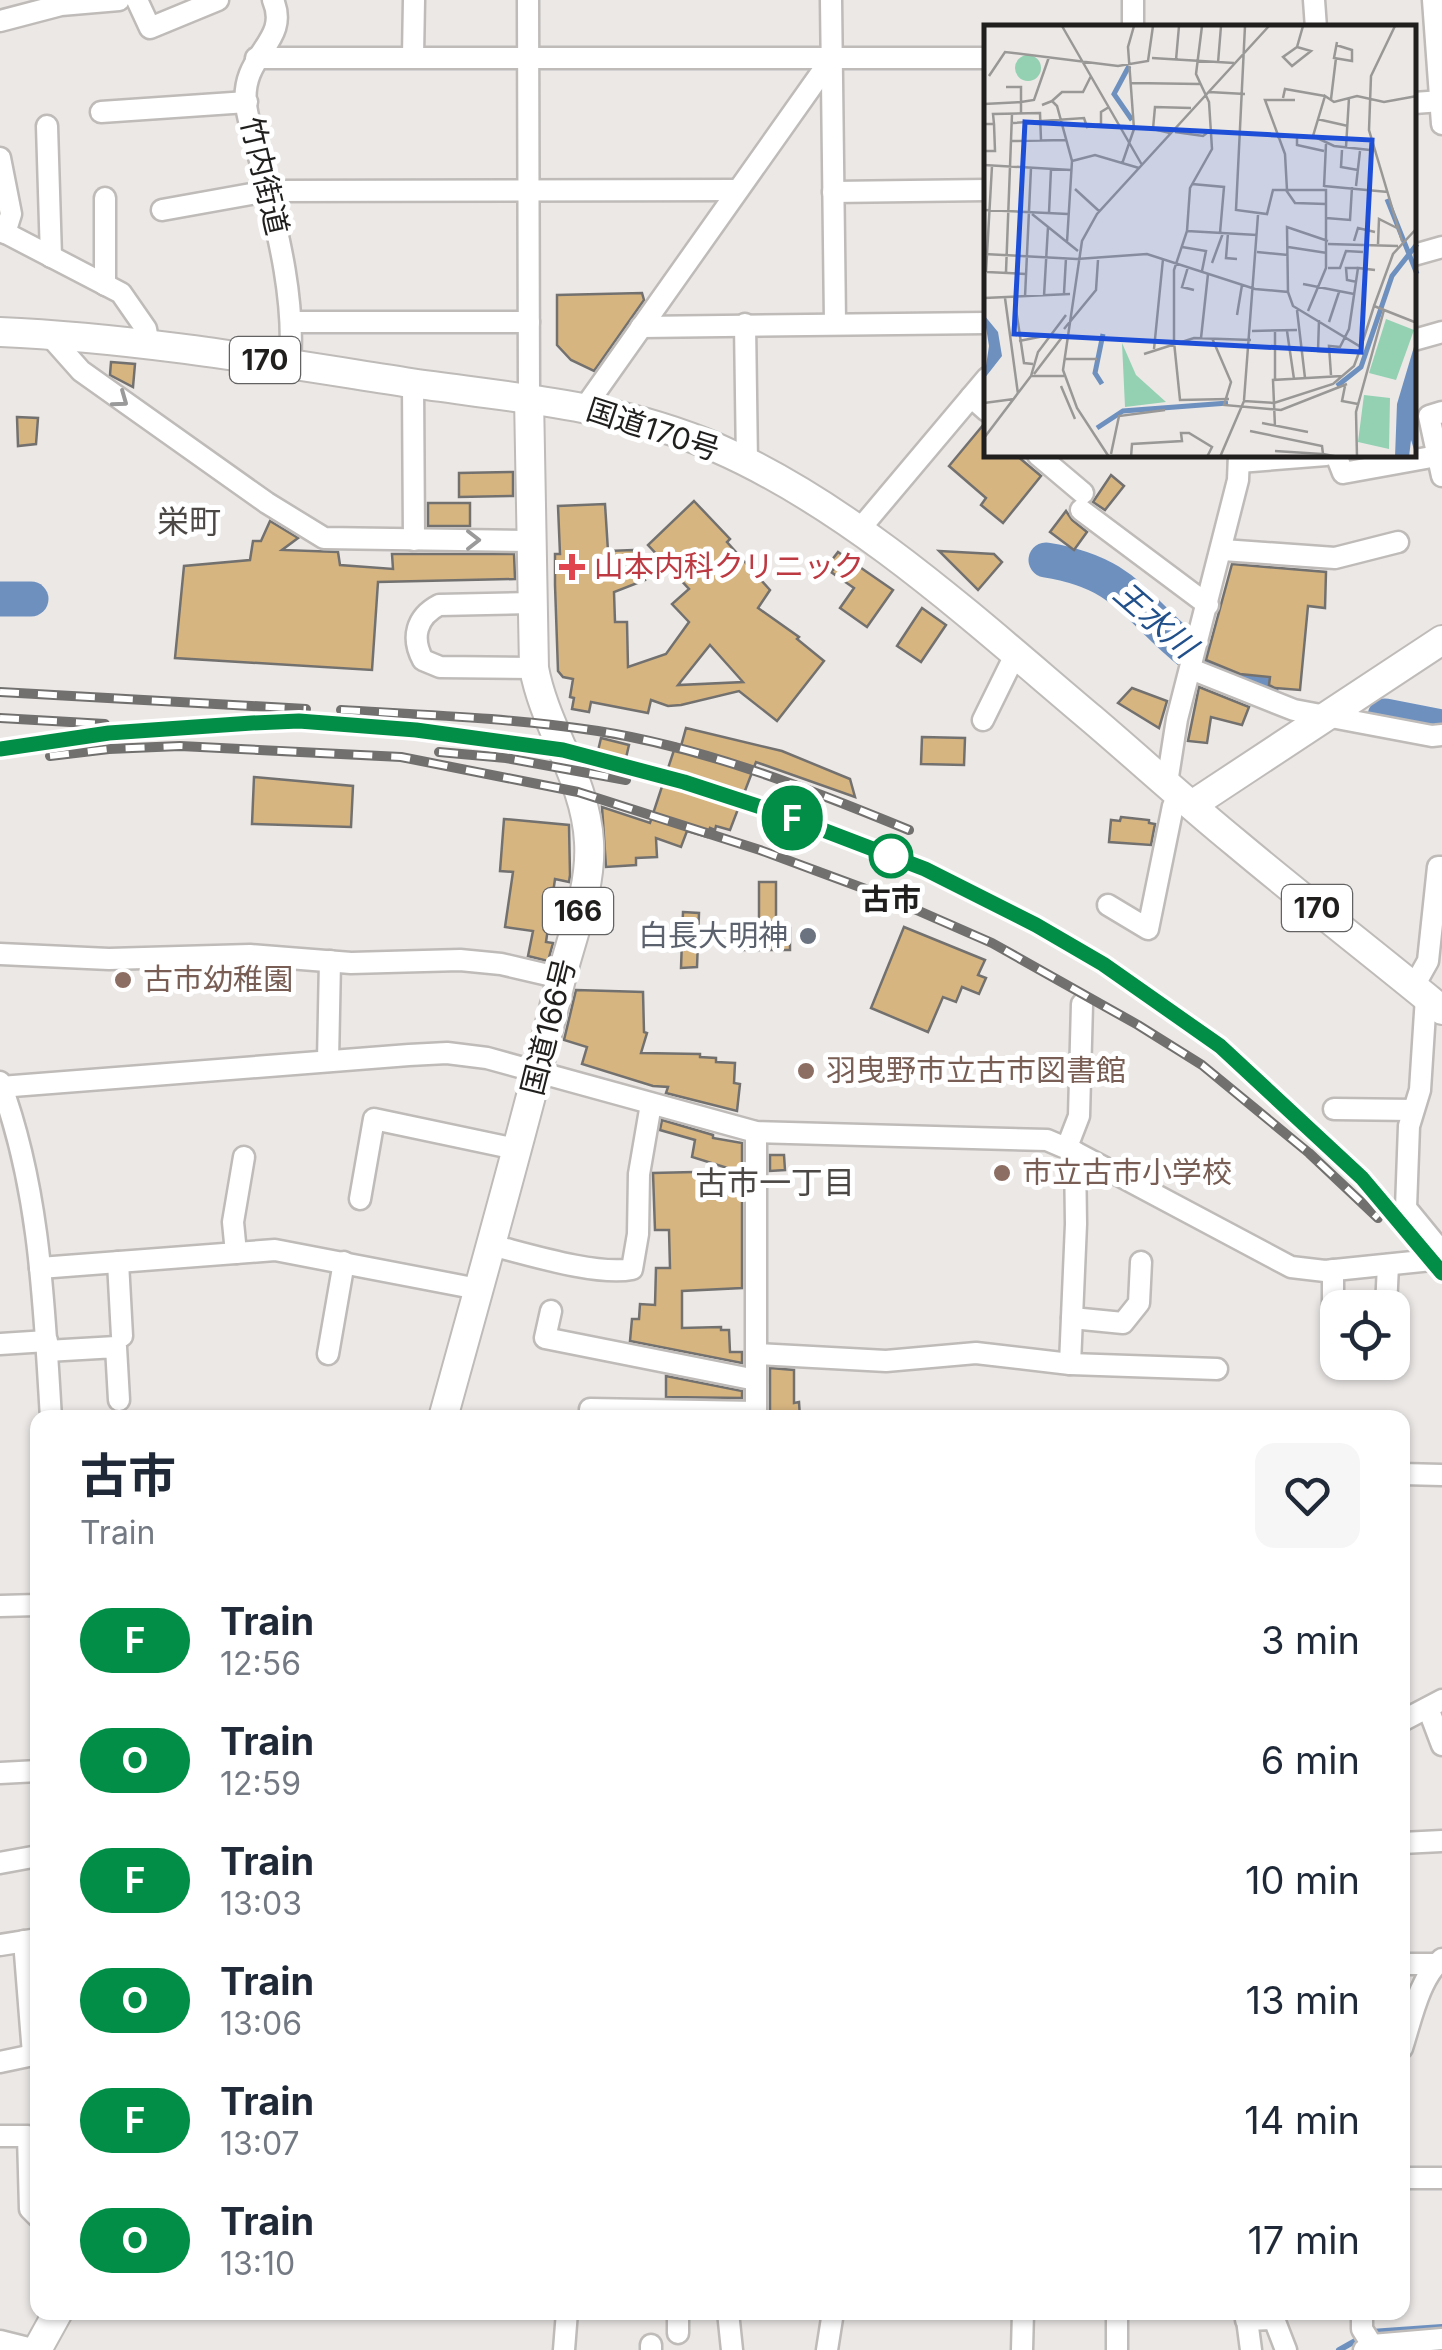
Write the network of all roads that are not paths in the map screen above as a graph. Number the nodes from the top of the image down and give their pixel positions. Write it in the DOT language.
graph roads {
  1 [pos="119,0"];
  2 [pos="138,0"];
  3 [pos="218,0"];
  4 [pos="272,0"];
  5 [pos="414,0"];
  6 [pos="528,0"];
  7 [pos="831,0"];
  8 [pos="1314,0"];
  9 [pos="1433,0"];
  10 [pos="0,21"];
  11 [pos="1316,25"];
  12 [pos="412,56"];
  13 [pos="527,56"];
  14 [pos="256,58"];
  15 [pos="984,58"];
  16 [pos="830,59"];
  17 [pos="1441,101"];
  18 [pos="247,102"];
  19 [pos="101,112"];
  20 [pos="1442,124"];
  21 [pos="47,126"];
  22 [pos="0,158"];
  23 [pos="738,190"];
  24 [pos="984,190"];
  25 [pos="268,191"];
  26 [pos="529,192"];
  27 [pos="832,192"];
  28 [pos="105,198"];
  29 [pos="162,210"];
  30 [pos="3,232"];
  31 [pos="1442,246"];
  32 [pos="1417,254"];
  33 [pos="51,257"];
  34 [pos="105,285"];
  35 [pos="530,322"];
  36 [pos="834,322"];
  37 [pos="984,322"];
  38 [pos="293,323"];
  39 [pos="746,324"];
  40 [pos="641,327"];
  41 [pos="1,332"];
  42 [pos="1442,332"];
  43 [pos="50,335"];
  44 [pos="1417,339"];
  45 [pos="149,346"];
  46 [pos="290,362"];
  47 [pos="413,383"];
  48 [pos="530,397"];
  49 [pos="979,404"];
  50 [pos="585,407"];
  51 [pos="1442,412"];
  52 [pos="1041,458"];
  53 [pos="1337,458"];
  54 [pos="1239,459"];
  55 [pos="748,463"];
  56 [pos="1440,466"];
  57 [pos="860,530"];
  58 [pos="414,540"];
  59 [pos="532,540"];
  60 [pos="1398,542"];
  61 [pos="1222,550"];
  62 [pos="533,603"];
  63 [pos="1208,605"];
  64 [pos="1442,640"];
  65 [pos="1016,655"];
  66 [pos="1193,660"];
  67 [pos="534,668"];
  68 [pos="1324,716"];
  69 [pos="983,720"];
  70 [pos="1442,735"];
  71 [pos="1181,794"];
  72 [pos="1442,868"];
  73 [pos="1108,905"];
  74 [pos="0,954"];
  75 [pos="330,962"];
  76 [pos="1435,962"];
  77 [pos="561,978"];
  78 [pos="1427,998"];
  79 [pos="1082,1004"];
  80 [pos="328,1061"];
  81 [pos="538,1072"];
  82 [pos="1,1086"];
  83 [pos="652,1104"];
  84 [pos="1334,1109"];
  85 [pos="1414,1110"];
  86 [pos="756,1132"];
  87 [pos="516,1149"];
  88 [pos="1071,1150"];
  89 [pos="244,1157"];
  90 [pos="360,1199"];
  91 [pos="490,1245"];
  92 [pos="236,1253"];
  93 [pos="1442,1255"];
  94 [pos="118,1262"];
  95 [pos="344,1262"];
  96 [pos="1141,1262"];
  97 [pos="1388,1265"];
  98 [pos="40,1268"];
  99 [pos="1333,1270"];
  100 [pos="478,1289"];
  101 [pos="1333,1290"];
  102 [pos="1387,1290"];
  103 [pos="551,1311"];
  104 [pos="1072,1318"];
  105 [pos="122,1336"];
  106 [pos="0,1344"];
  107 [pos="47,1346"];
  108 [pos="328,1354"];
  109 [pos="756,1354"];
  110 [pos="1070,1364"];
  111 [pos="1217,1370"];
  112 [pos="756,1380"];
  113 [pos="119,1400"];
  114 [pos="51,1410"];
  115 [pos="444,1410"];
  116 [pos="590,1410"];
  117 [pos="618,1410"];
  118 [pos="756,1410"];
  119 [pos="1410,1474"];
  120 [pos="1442,1475"];
  121 [pos="30,1605"];
  122 [pos="0,1606"];
  123 [pos="1435,1704"];
  124 [pos="1410,1717"];
  125 [pos="1442,1745"];
  126 [pos="30,1771"];
  127 [pos="0,1773"];
  128 [pos="1442,1841"];
  129 [pos="1410,1842"];
  130 [pos="30,1857"];
  131 [pos="0,1862"];
  132 [pos="30,1940"];
  133 [pos="0,1945"];
  134 [pos="1439,1962"];
  135 [pos="1410,1964"];
  136 [pos="1410,2024"];
  137 [pos="30,2055"];
  138 [pos="0,2062"];
  139 [pos="0,2136"];
  140 [pos="1410,2178"];
  141 [pos="1442,2178"];
  142 [pos="30,2209"];
  143 [pos="53,2320"];
  144 [pos="566,2320"];
  145 [pos="729,2320"];
  146 [pos="831,2320"];
  147 [pos="1023,2320"];
  148 [pos="1117,2320"];
  149 [pos="1247,2320"];
  150 [pos="1274,2320"];
  151 [pos="1362,2320"];
  152 [pos="1442,2338"];
  153 [pos="0,2341"];
  154 [pos="1368,2348"];
  155 [pos="36,2350"];
  156 [pos="564,2350"];
  157 [pos="732,2350"];
  158 [pos="827,2350"];
  159 [pos="1022,2350"];
  160 [pos="1117,2350"];
  161 [pos="1252,2350"];
  162 [pos="1286,2350"];
  1 -- 10 [label="street"];
  2 -- 3 [label="street"];
  4 -- 14 [label="street, 竹内街道"];
  5 -- 12 [label="street"];
  6 -- 13 [label="street"];
  7 -- 16 [label="street"];
  8 -- 11 [label="street"];
  9 -- 17 [label="street"];
  12 -- 13 [label="street"];
  12 -- 14 [label="street"];
  13 -- 16 [label="street"];
  13 -- 26 [label="street"];
  14 -- 18 [label="street, 竹内街道"];
  15 -- 16 [label="street"];
  16 -- 23 [label="street"];
  16 -- 27 [label="street"];
  17 -- 20 [label="street"];
  18 -- 19 [label="street"];
  18 -- 25 [label="street, 竹内街道"];
  21 -- 33 [label="street"];
  22 -- 30 [label="street"];
  23 -- 26 [label="street"];
  23 -- 40 [label="street"];
  24 -- 27 [label="street"];
  25 -- 26 [label="street"];
  25 -- 29 [label="street"];
  25 -- 38 [label="street, 竹内街道"];
  26 -- 35 [label="street"];
  27 -- 36 [label="street"];
  28 -- 34 [label="street"];
  30 -- 33 [label="street"];
  31 -- 32 [label="street"];
  33 -- 34 [label="street"];
  34 -- 45 [label="street"];
  35 -- 38 [label="street"];
  35 -- 48 [label="street"];
  36 -- 37 [label="street"];
  36 -- 39 [label="street"];
  38 -- 46 [label="street, 竹内街道"];
  39 -- 40 [label="street"];
  39 -- 55 [label="street"];
  40 -- 50 [label="street"];
  41 -- 43 [label="highway, 国道170号 / 170"];
  42 -- 44 [label="street"];
  43 -- 45 [label="highway, 国道170号 / 170"];
  43 -- 58 [label="street, one-way"];
  45 -- 46 [label="highway, 国道170号 / 170"];
  46 -- 47 [label="highway, 国道170号 / 170"];
  47 -- 48 [label="highway, 国道170号 / 170"];
  47 -- 58 [label="street"];
  48 -- 50 [label="highway, 国道170号 / 170"];
  48 -- 59 [label="highway, 国道166号 / 166"];
  49 -- 57 [label="street"];
  50 -- 55 [label="highway, 国道170号 / 170"];
  51 -- 56 [label="street"];
  52 -- 63 [label="street"];
  53 -- 56 [label="street"];
  54 -- 61 [label="street"];
  55 -- 57 [label="highway, 国道170号 / 170"];
  57 -- 65 [label="highway, 国道170号 / 170"];
  58 -- 59 [label="street, one-way"];
  59 -- 62 [label="highway, 国道166号 / 166"];
  60 -- 61 [label="street"];
  61 -- 63 [label="street"];
  62 -- 67 [label="highway, 国道166号 / 166"];
  62 -- 67 [label="street"];
  63 -- 66 [label="street"];
  64 -- 68 [label="highway"];
  65 -- 69 [label="street"];
  65 -- 71 [label="highway, 国道170号 / 170"];
  66 -- 68 [label="street"];
  66 -- 71 [label="street"];
  67 -- 77 [label="highway, 国道166号 / 166"];
  68 -- 70 [label="street"];
  68 -- 71 [label="highway"];
  71 -- 73 [label="street"];
  71 -- 78 [label="highway, 国道170号 / 170"];
  72 -- 76 [label="street"];
  74 -- 75 [label="street"];
  75 -- 77 [label="street"];
  75 -- 80 [label="street"];
  76 -- 78 [label="street"];
  77 -- 81 [label="highway, 国道166号 / 166"];
  78 -- 85 [label="street"];
  79 -- 88 [label="street"];
  80 -- 81 [label="street"];
  80 -- 82 [label="street"];
  81 -- 83 [label="street"];
  81 -- 87 [label="highway, 国道166号 / 166"];
  82 -- 98 [label="street"];
  83 -- 86 [label="street"];
  83 -- 91 [label="street"];
  84 -- 85 [label="street"];
  85 -- 93 [label="street"];
  86 -- 88 [label="street"];
  86 -- 109 [label="street"];
  87 -- 90 [label="street"];
  87 -- 91 [label="highway, 国道166号 / 166"];
  88 -- 99 [label="street"];
  88 -- 104 [label="street"];
  89 -- 92 [label="street"];
  91 -- 100 [label="highway, 国道166号 / 166"];
  92 -- 94 [label="street"];
  92 -- 95 [label="street"];
  93 -- 97 [label="street"];
  94 -- 98 [label="street"];
  94 -- 105 [label="street"];
  95 -- 100 [label="street"];
  95 -- 108 [label="street"];
  96 -- 104 [label="street"];
  97 -- 99 [label="street"];
  97 -- 102 [label="street"];
  98 -- 107 [label="street"];
  99 -- 101 [label="street"];
  100 -- 115 [label="highway, 国道166号 / 166"];
  103 -- 112 [label="street"];
  104 -- 110 [label="street"];
  106 -- 107 [label="street"];
  107 -- 113 [label="street"];
  107 -- 114 [label="street"];
  109 -- 110 [label="street"];
  109 -- 112 [label="street"];
  110 -- 111 [label="street"];
  112 -- 118 [label="street"];
  116 -- 117 [label="street"];
  119 -- 120 [label="street"];
  121 -- 122 [label="street"];
  123 -- 124 [label="street"];
  123 -- 125 [label="street"];
  126 -- 127 [label="street"];
  128 -- 129 [label="street"];
  130 -- 131 [label="street"];
  132 -- 133 [label="street"];
  134 -- 135 [label="street"];
  134 -- 136 [label="street"];
  137 -- 138 [label="street"];
  139 -- 142 [label="street"];
  140 -- 141 [label="street"];
  143 -- 155 [label="highway"];
  144 -- 156 [label="street"];
  145 -- 157 [label="street"];
  146 -- 158 [label="street"];
  147 -- 159 [label="street"];
  148 -- 160 [label="street"];
  149 -- 161 [label="street"];
  150 -- 162 [label="street"];
  151 -- 154 [label="street"];
  152 -- 154 [label="street"];
  153 -- 155 [label="street"];
}
